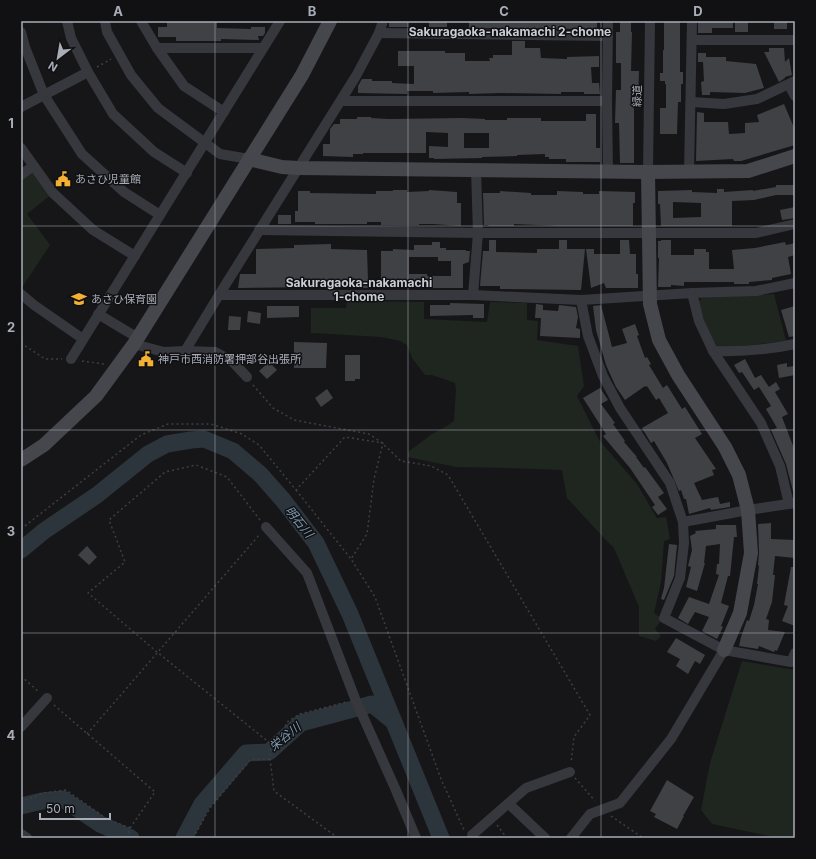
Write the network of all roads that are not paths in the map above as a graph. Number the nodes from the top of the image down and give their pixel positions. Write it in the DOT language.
graph roads {
  1 [pos="67,21"];
  2 [pos="105,21"];
  3 [pos="141,21"];
  4 [pos="280,21"];
  5 [pos="330,21"];
  6 [pos="383,21"];
  7 [pos="608,21"];
  8 [pos="650,21"];
  9 [pos="692,21"];
  10 [pos="21,32"];
  11 [pos="379,33"];
  12 [pos="608,36"];
  13 [pos="692,40"];
  14 [pos="795,40"];
  15 [pos="156,48"];
  16 [pos="263,48"];
  17 [pos="88,72"];
  18 [pos="792,83"];
  19 [pos="44,95"];
  20 [pos="795,96"];
  21 [pos="341,101"];
  22 [pos="607,101"];
  23 [pos="691,102"];
  24 [pos="21,107"];
  25 [pos="224,112"];
  26 [pos="205,143"];
  27 [pos="21,148"];
  28 [pos="795,156"];
  29 [pos="249,159"];
  30 [pos="33,166"];
  31 [pos="298,168"];
  32 [pos="476,170"];
  33 [pos="608,172"];
  34 [pos="648,172"];
  35 [pos="689,172"];
  36 [pos="187,173"];
  37 [pos="21,175"];
  38 [pos="160,215"];
  39 [pos="795,224"];
  40 [pos="260,230"];
  41 [pos="478,233"];
  42 [pos="649,234"];
  43 [pos="135,256"];
  44 [pos="795,283"];
  45 [pos="692,293"];
  46 [pos="21,294"];
  47 [pos="219,295"];
  48 [pos="473,295"];
  49 [pos="650,295"];
  50 [pos="581,300"];
  51 [pos="98,314"];
  52 [pos="83,339"];
  53 [pos="136,341"];
  54 [pos="795,344"];
  55 [pos="713,350"];
  56 [pos="185,351"];
  57 [pos="71,359"];
  58 [pos="247,377"];
  59 [pos="21,460"];
  60 [pos="792,504"];
  61 [pos="748,510"];
  62 [pos="683,522"];
  63 [pos="266,527"];
  64 [pos="724,650"];
  65 [pos="795,653"];
  66 [pos="47,698"];
  67 [pos="21,727"];
  68 [pos="570,772"];
  69 [pos="509,804"];
  70 [pos="21,834"];
  71 [pos="472,835"];
  72 [pos="27,838"];
  73 [pos="416,838"];
  74 [pos="545,838"];
  75 [pos="571,838"];
  1 -- 17 [label="street"];
  2 -- 26 [label="street"];
  3 -- 15 [label="street"];
  4 -- 16 [label="street"];
  5 -- 29 [label="street"];
  6 -- 11 [label="street"];
  7 -- 12 [label="street"];
  8 -- 34 [label="street, 緑道"];
  9 -- 13 [label="street"];
  10 -- 19 [label="street"];
  11 -- 12 [label="street"];
  11 -- 21 [label="street"];
  12 -- 22 [label="street"];
  13 -- 14 [label="street"];
  13 -- 23 [label="street"];
  15 -- 16 [label="street"];
  15 -- 25 [label="street"];
  16 -- 25 [label="street"];
  17 -- 19 [label="street"];
  17 -- 36 [label="street"];
  18 -- 20 [label="street"];
  18 -- 23 [label="street"];
  19 -- 24 [label="street"];
  19 -- 38 [label="street"];
  21 -- 22 [label="street"];
  21 -- 31 [label="street"];
  22 -- 33 [label="street"];
  23 -- 35 [label="street"];
  25 -- 26 [label="street"];
  26 -- 29 [label="street"];
  26 -- 36 [label="street"];
  27 -- 30 [label="street"];
  28 -- 35 [label="street"];
  29 -- 31 [label="street"];
  29 -- 53 [label="street"];
  30 -- 37 [label="street"];
  30 -- 43 [label="street"];
  31 -- 32 [label="street"];
  31 -- 40 [label="street"];
  32 -- 33 [label="street"];
  32 -- 41 [label="street"];
  33 -- 34 [label="street"];
  34 -- 35 [label="street"];
  34 -- 42 [label="street"];
  36 -- 38 [label="street"];
  38 -- 43 [label="street"];
  39 -- 42 [label="street"];
  40 -- 41 [label="street"];
  40 -- 47 [label="street"];
  41 -- 42 [label="street"];
  41 -- 48 [label="street"];
  42 -- 49 [label="street"];
  43 -- 51 [label="street"];
  44 -- 45 [label="street"];
  45 -- 49 [label="street"];
  45 -- 55 [label="street"];
  46 -- 52 [label="street"];
  47 -- 48 [label="street"];
  47 -- 56 [label="street"];
  48 -- 50 [label="street"];
  49 -- 50 [label="street"];
  49 -- 61 [label="street"];
  50 -- 62 [label="street"];
  51 -- 52 [label="street"];
  51 -- 53 [label="street"];
  52 -- 57 [label="street"];
  53 -- 56 [label="street"];
  53 -- 59 [label="street"];
  54 -- 55 [label="street"];
  55 -- 60 [label="street"];
  56 -- 58 [label="street"];
  60 -- 61 [label="street"];
  61 -- 62 [label="street"];
  61 -- 64 [label="street"];
  62 -- 64 [label="street"];
  63 -- 73 [label="street"];
  64 -- 65 [label="street"];
  64 -- 75 [label="street"];
  66 -- 67 [label="street"];
  68 -- 69 [label="street"];
  69 -- 71 [label="street"];
  69 -- 74 [label="street"];
  70 -- 72 [label="street"];
}
